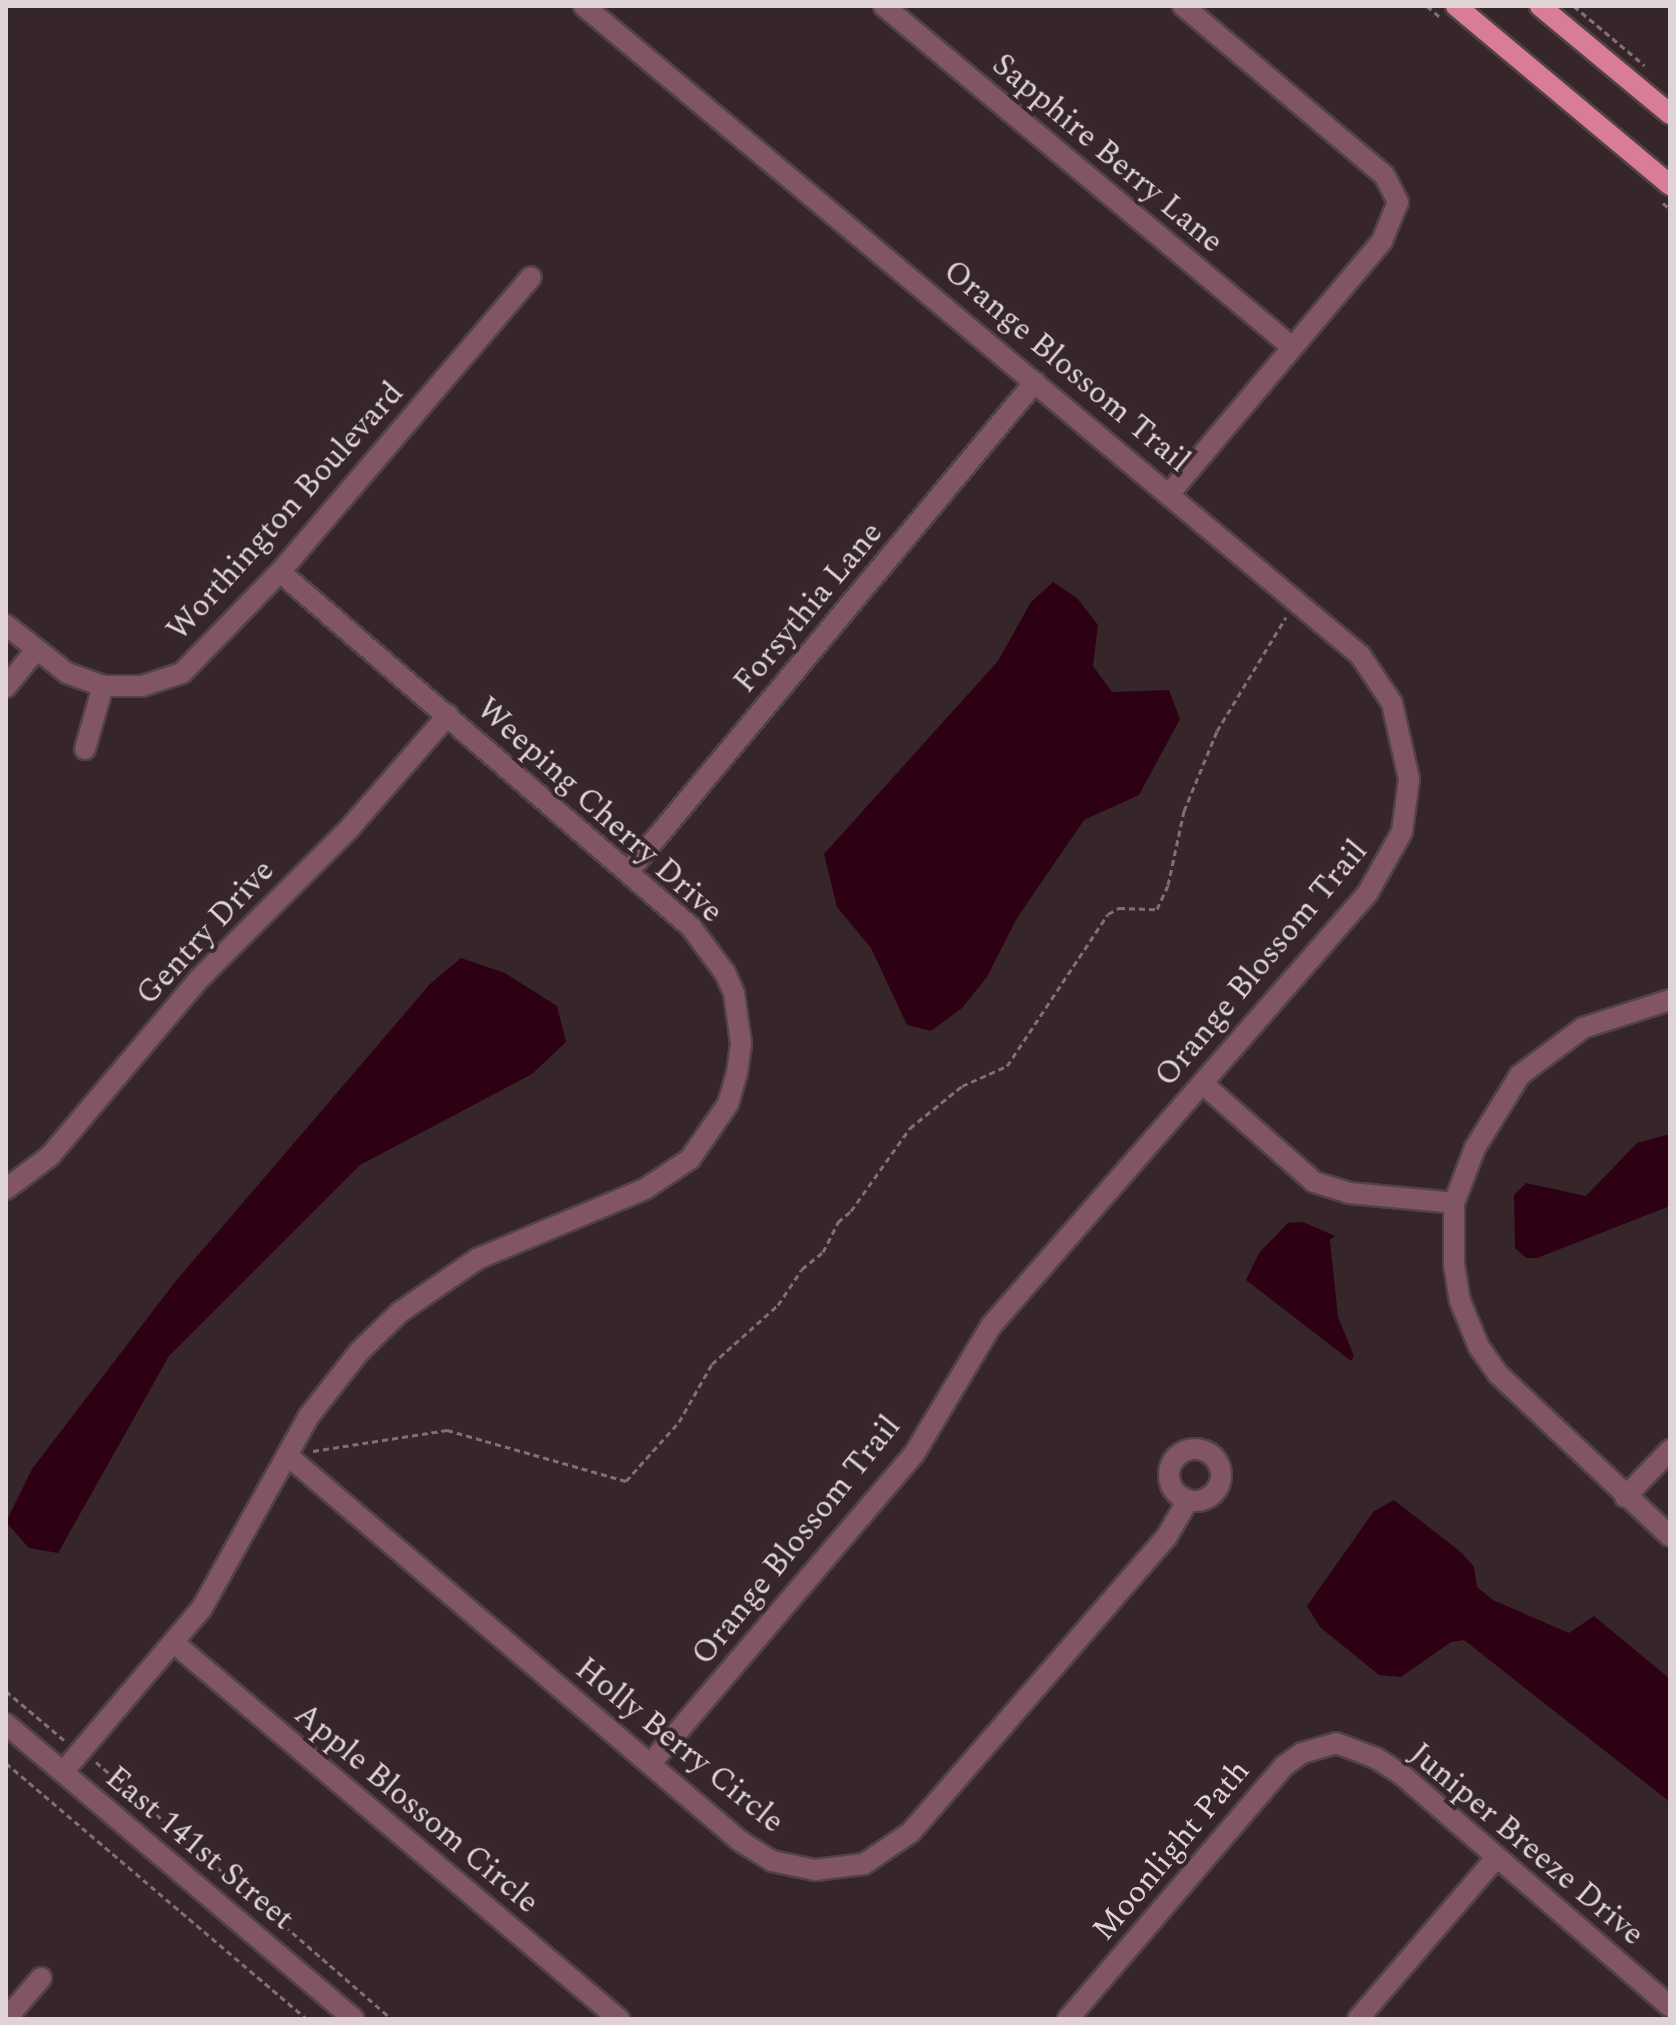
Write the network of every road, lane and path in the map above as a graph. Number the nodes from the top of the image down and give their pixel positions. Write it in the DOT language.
graph roads {
  1 [pos="584,6"];
  2 [pos="884,6"];
  3 [pos="1183,6"];
  4 [pos="1456,6"];
  5 [pos="1540,6"];
  6 [pos="1574,6"];
  7 [pos="1646,67"];
  8 [pos="1670,114"];
  9 [pos="1670,185"];
  10 [pos="531,277"];
  11 [pos="1292,347"];
  12 [pos="1035,382"];
  13 [pos="1170,493"];
  14 [pos="280,572"];
  15 [pos="1297,600"];
  16 [pos="6,625"];
  17 [pos="36,650"];
  18 [pos="103,686"];
  19 [pos="6,687"];
  20 [pos="448,715"];
  21 [pos="85,749"];
  22 [pos="628,872"];
  23 [pos="1670,1000"];
  24 [pos="1203,1084"];
  25 [pos="6,1189"];
  26 [pos="1454,1203"];
  27 [pos="1670,1450"];
  28 [pos="287,1455"];
  29 [pos="1625,1497"];
  30 [pos="1188,1500"];
  31 [pos="1670,1536"];
  32 [pos="174,1643"];
  33 [pos="6,1691"];
  34 [pos="6,1724"];
  35 [pos="1336,1743"];
  36 [pos="79,1754"];
  37 [pos="6,1763"];
  38 [pos="650,1764"];
  39 [pos="63,1772"];
  40 [pos="1497,1857"];
  41 [pos="41,1978"];
  42 [pos="1670,2006"];
  43 [pos="6,2019"];
  44 [pos="307,2019"];
  45 [pos="354,2019"];
  46 [pos="392,2019"];
  47 [pos="619,2019"];
  48 [pos="1068,2019"];
  49 [pos="1358,2019"];
  1 -- 12 [label="street, Orange Blossom Trail"];
  2 -- 11 [label="street, Sapphire Berry Lane"];
  3 -- 11 [label="street"];
  4 -- 9 [label="main road"];
  5 -- 8 [label="main road"];
  6 -- 7 [label="path"];
  10 -- 14 [label="street, Worthington Boulevard"];
  11 -- 13 [label="street"];
  12 -- 13 [label="street, Orange Blossom Trail"];
  12 -- 22 [label="street, Forsythia Lane"];
  13 -- 15 [label="street, Orange Blossom Trail"];
  14 -- 18 [label="street, Worthington Boulevard"];
  14 -- 20 [label="street, Weeping Cherry Drive"];
  15 -- 24 [label="street, Orange Blossom Trail"];
  15 -- 28 [label="path"];
  16 -- 17 [label="street, Worthington Boulevard"];
  17 -- 18 [label="street, Worthington Boulevard"];
  17 -- 19 [label="street"];
  18 -- 21 [label="street"];
  20 -- 22 [label="street, Weeping Cherry Drive"];
  20 -- 25 [label="street, Gentry Drive"];
  22 -- 28 [label="street, Weeping Cherry Drive"];
  23 -- 26 [label="street"];
  24 -- 26 [label="street"];
  24 -- 38 [label="street, Orange Blossom Trail"];
  26 -- 29 [label="street"];
  27 -- 29 [label="street"];
  28 -- 32 [label="street, Weeping Cherry Drive"];
  28 -- 38 [label="street, Holly Berry Circle"];
  29 -- 31 [label="street"];
  30 -- 38 [label="street, Holly Berry Circle"];
  32 -- 36 [label="street, Weeping Cherry Drive"];
  32 -- 47 [label="street, Apple Blossom Circle"];
  33 -- 36 [label="path"];
  34 -- 39 [label="street, East 141st Street"];
  35 -- 40 [label="street, Juniper Breeze Drive"];
  35 -- 48 [label="street, Moonlight Path"];
  36 -- 39 [label="street, Weeping Cherry Drive"];
  36 -- 46 [label="path"];
  37 -- 44 [label="path"];
  39 -- 45 [label="street, East 141st Street"];
  40 -- 42 [label="street, Juniper Breeze Drive"];
  40 -- 49 [label="street"];
  41 -- 43 [label="street"];
}
